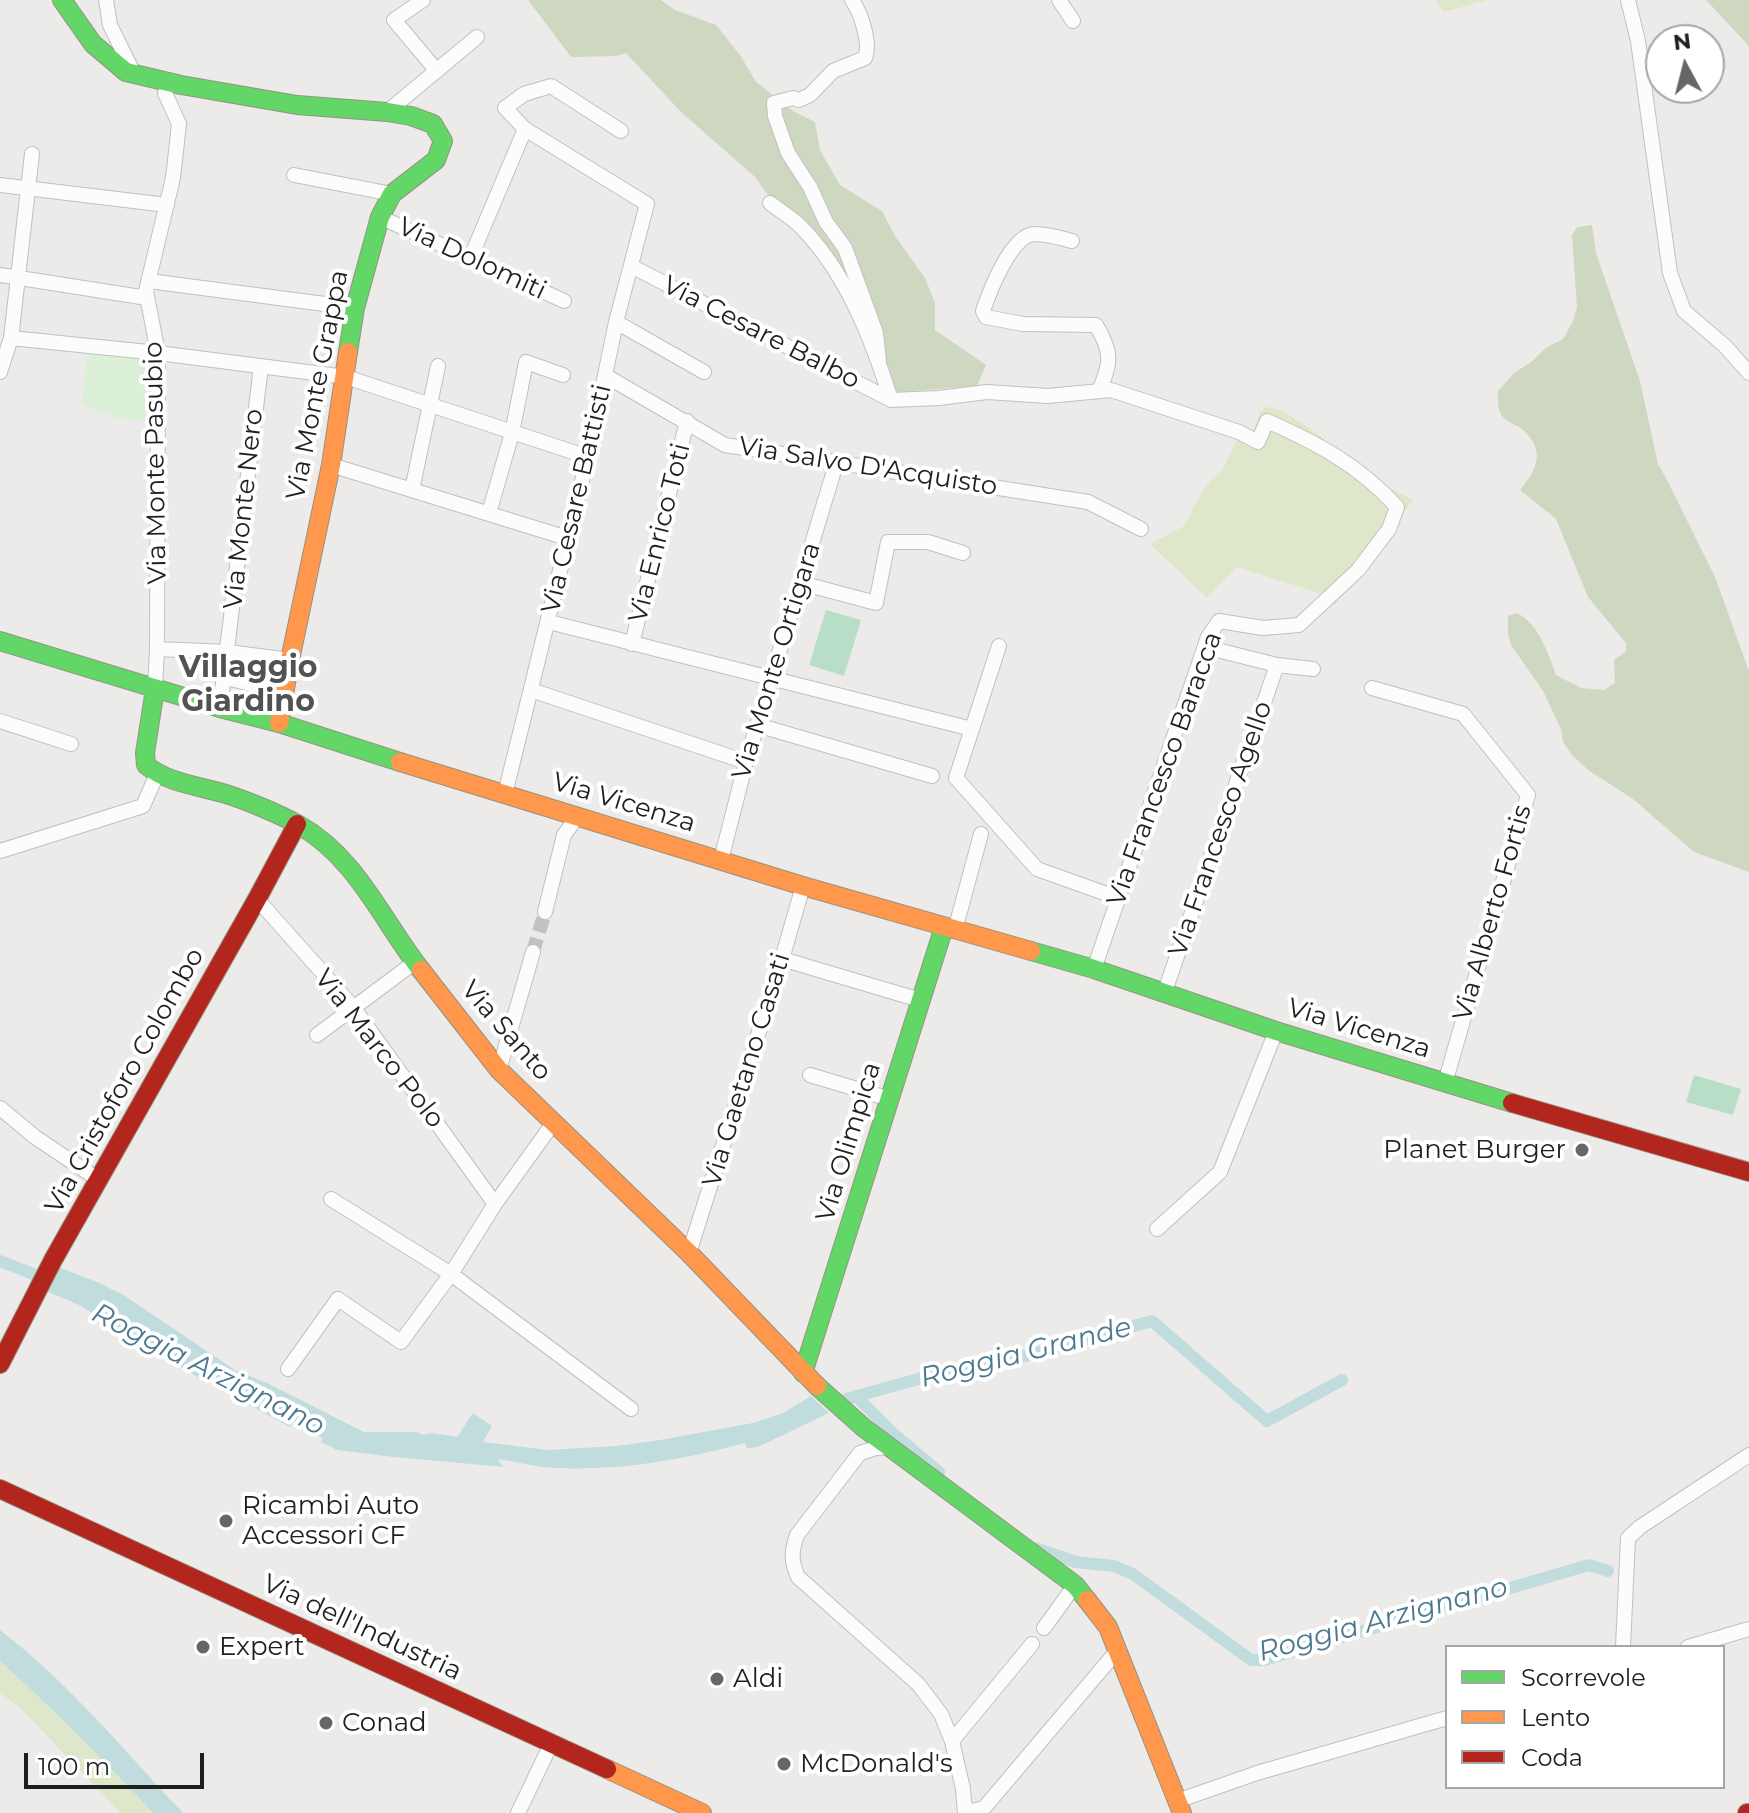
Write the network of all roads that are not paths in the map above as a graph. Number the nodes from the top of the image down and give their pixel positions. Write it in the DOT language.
graph roads {
  1 [pos="62,0"];
  2 [pos="106,0"];
  3 [pos="423,0"];
  4 [pos="852,0"];
  5 [pos="1059,0"];
  6 [pos="1628,0"];
  7 [pos="1073,21"];
  8 [pos="477,37"];
  9 [pos="437,71"];
  10 [pos="134,75"];
  11 [pos="165,93"];
  12 [pos="387,112"];
  13 [pos="525,129"];
  14 [pos="621,131"];
  15 [pos="32,154"];
  16 [pos="294,175"];
  17 [pos="0,185"];
  18 [pos="28,188"];
  19 [pos="392,194"];
  20 [pos="770,203"];
  21 [pos="167,205"];
  22 [pos="380,217"];
  23 [pos="1072,241"];
  24 [pos="470,259"];
  25 [pos="631,266"];
  26 [pos="0,275"];
  27 [pos="18,278"];
  28 [pos="149,281"];
  29 [pos="147,298"];
  30 [pos="564,301"];
  31 [pos="355,308"];
  32 [pos="616,322"];
  33 [pos="11,338"];
  34 [pos="158,353"];
  35 [pos="879,361"];
  36 [pos="261,366"];
  37 [pos="438,366"];
  38 [pos="0,372"];
  39 [pos="704,372"];
  40 [pos="1749,373"];
  41 [pos="563,375"];
  42 [pos="606,376"];
  43 [pos="346,377"];
  44 [pos="1099,391"];
  45 [pos="891,400"];
  46 [pos="430,406"];
  47 [pos="687,421"];
  48 [pos="1239,432"];
  49 [pos="512,433"];
  50 [pos="588,457"];
  51 [pos="836,464"];
  52 [pos="331,465"];
  53 [pos="412,490"];
  54 [pos="489,513"];
  55 [pos="1141,529"];
  56 [pos="567,538"];
  57 [pos="963,553"];
  58 [pos="801,583"];
  59 [pos="549,622"];
  60 [pos="0,641"];
  61 [pos="632,644"];
  62 [pos="999,646"];
  63 [pos="1205,647"];
  64 [pos="157,649"];
  65 [pos="228,652"];
  66 [pos="290,660"];
  67 [pos="1277,665"];
  68 [pos="1313,669"];
  69 [pos="224,677"];
  70 [pos="772,678"];
  71 [pos="1372,688"];
  72 [pos="155,689"];
  73 [pos="531,690"];
  74 [pos="284,693"];
  75 [pos="220,708"];
  76 [pos="0,721"];
  77 [pos="279,723"];
  78 [pos="757,725"];
  79 [pos="972,729"];
  80 [pos="71,744"];
  81 [pos="746,762"];
  82 [pos="157,774"];
  83 [pos="932,776"];
  84 [pos="505,794"];
  85 [pos="577,817"];
  86 [pos="297,824"];
  87 [pos="981,834"];
  88 [pos="0,851"];
  89 [pos="721,860"];
  90 [pos="803,886"];
  91 [pos="1118,898"];
  92 [pos="257,899"];
  93 [pos="545,912"];
  94 [pos="949,929"];
  95 [pos="533,952"];
  96 [pos="782,959"];
  97 [pos="415,962"];
  98 [pos="1094,969"];
  99 [pos="1164,994"];
  100 [pos="920,1000"];
  101 [pos="353,1007"];
  102 [pos="1276,1031"];
  103 [pos="317,1035"];
  104 [pos="499,1070"];
  105 [pos="810,1075"];
  106 [pos="1445,1083"];
  107 [pos="890,1099"];
  108 [pos="0,1108"];
  109 [pos="554,1122"];
  110 [pos="1749,1172"];
  111 [pos="99,1180"];
  112 [pos="331,1199"];
  113 [pos="495,1204"];
  114 [pos="1157,1229"];
  115 [pos="689,1253"];
  116 [pos="451,1274"];
  117 [pos="0,1364"];
  118 [pos="288,1369"];
  119 [pos="803,1373"];
  120 [pos="631,1409"];
  121 [pos="864,1428"];
  122 [pos="891,1447"];
  123 [pos="860,1453"];
  124 [pos="1749,1455"];
  125 [pos="0,1489"];
  126 [pos="1075,1585"];
  127 [pos="1044,1628"];
  128 [pos="1749,1629"];
  129 [pos="1032,1644"];
  130 [pos="1623,1645"];
  131 [pos="1695,1645"];
  132 [pos="1117,1651"];
  133 [pos="1445,1719"];
  134 [pos="952,1741"];
  135 [pos="551,1744"];
  136 [pos="1180,1807"];
  137 [pos="965,1811"];
  138 [pos="518,1813"];
  139 [pos="702,1813"];
  1 -- 10 [label="street, Via Monte Grappa"];
  2 -- 10 [label="street"];
  3 -- 9 [label="street"];
  4 -- 35 [label="street"];
  5 -- 7 [label="street"];
  6 -- 40 [label="street"];
  8 -- 9 [label="street"];
  9 -- 12 [label="street"];
  10 -- 12 [label="street, Via Monte Grappa"];
  11 -- 21 [label="street, Via Monte Pasubio"];
  12 -- 19 [label="street, Via Monte Grappa"];
  13 -- 14 [label="street"];
  13 -- 24 [label="street"];
  13 -- 25 [label="street, Via Cesare Battisti"];
  15 -- 18 [label="street"];
  16 -- 19 [label="street"];
  17 -- 18 [label="street"];
  18 -- 21 [label="street"];
  18 -- 27 [label="street"];
  19 -- 22 [label="street, Via Monte Grappa"];
  20 -- 35 [label="street, Via Cesare Balbo"];
  21 -- 28 [label="street, Via Monte Pasubio"];
  22 -- 24 [label="street, Via Dolomiti"];
  22 -- 31 [label="street, Via Monte Grappa"];
  23 -- 44 [label="street"];
  24 -- 30 [label="street, Via Dolomiti"];
  25 -- 32 [label="street, Via Cesare Battisti"];
  25 -- 45 [label="street, Via Cesare Balbo"];
  26 -- 27 [label="street"];
  27 -- 29 [label="street"];
  27 -- 33 [label="street"];
  28 -- 29 [label="street, Via Monte Pasubio"];
  28 -- 31 [label="street"];
  29 -- 34 [label="street, Via Monte Pasubio"];
  31 -- 43 [label="street, Via Monte Grappa"];
  32 -- 39 [label="street"];
  32 -- 42 [label="street, Via Cesare Battisti"];
  33 -- 34 [label="street"];
  33 -- 38 [label="street"];
  34 -- 36 [label="street"];
  34 -- 64 [label="street, Via Monte Pasubio"];
  35 -- 45 [label="street, Via Cesare Balbo"];
  36 -- 43 [label="street"];
  36 -- 65 [label="street, Via Monte Nero"];
  37 -- 46 [label="street"];
  41 -- 49 [label="street"];
  42 -- 47 [label="street, Via Salvo D'Acquisto"];
  42 -- 50 [label="street, Via Cesare Battisti"];
  43 -- 46 [label="street"];
  43 -- 52 [label="street, Via Monte Grappa"];
  44 -- 45 [label="street, Via Cesare Balbo"];
  44 -- 48 [label="street, Via Cesare Balbo"];
  46 -- 49 [label="street"];
  46 -- 53 [label="street"];
  47 -- 51 [label="street, Via Salvo D'Acquisto"];
  47 -- 61 [label="street, Via Enrico Toti"];
  48 -- 63 [label="street, Via Francesco Baracca"];
  49 -- 50 [label="street"];
  49 -- 54 [label="street"];
  50 -- 56 [label="street, Via Cesare Battisti"];
  51 -- 55 [label="street, Via Salvo D'Acquisto"];
  51 -- 58 [label="street, Via Monte Ortigara"];
  52 -- 53 [label="street"];
  52 -- 66 [label="street, Via Monte Grappa"];
  53 -- 54 [label="street"];
  54 -- 56 [label="street"];
  56 -- 59 [label="street, Via Cesare Battisti"];
  57 -- 58 [label="street"];
  58 -- 70 [label="street, Via Monte Ortigara"];
  59 -- 61 [label="street"];
  59 -- 73 [label="street, Via Cesare Battisti"];
  60 -- 72 [label="street, Via Vicenza"];
  61 -- 70 [label="street"];
  62 -- 79 [label="street"];
  63 -- 67 [label="street"];
  63 -- 91 [label="street, Via Francesco Baracca"];
  64 -- 65 [label="street"];
  64 -- 72 [label="street, Via Monte Pasubio"];
  65 -- 66 [label="street"];
  65 -- 69 [label="street, Via Monte Nero"];
  66 -- 74 [label="street, Via Monte Grappa"];
  67 -- 68 [label="street"];
  67 -- 99 [label="street, Via Francesco Agello"];
  69 -- 74 [label="street"];
  69 -- 75 [label="street, Via Monte Nero"];
  70 -- 78 [label="street, Via Monte Ortigara"];
  70 -- 79 [label="street"];
  71 -- 106 [label="street, Via Alberto Fortis"];
  72 -- 75 [label="street, Via Vicenza"];
  72 -- 82 [label="street"];
  73 -- 81 [label="street"];
  73 -- 84 [label="street, Via Cesare Battisti"];
  74 -- 77 [label="street, Via Monte Grappa"];
  75 -- 77 [label="street, Via Vicenza"];
  76 -- 80 [label="street"];
  77 -- 84 [label="street, Via Vicenza"];
  78 -- 81 [label="street, Via Monte Ortigara"];
  78 -- 83 [label="street"];
  79 -- 91 [label="street"];
  81 -- 89 [label="street, Via Monte Ortigara"];
  82 -- 86 [label="street, Via Santo"];
  82 -- 88 [label="street"];
  84 -- 85 [label="street, Via Vicenza"];
  85 -- 89 [label="street, Via Vicenza"];
  85 -- 93 [label="street"];
  86 -- 92 [label="street, Via Cristoforo Colombo"];
  86 -- 97 [label="street, Via Santo"];
  87 -- 94 [label="street"];
  89 -- 90 [label="street, Via Vicenza"];
  90 -- 94 [label="street, Via Vicenza"];
  90 -- 96 [label="street, Via Gaetano Casati"];
  91 -- 98 [label="street, Via Francesco Baracca"];
  92 -- 101 [label="street, Via Marco Polo"];
  92 -- 111 [label="street, Via Cristoforo Colombo"];
  94 -- 98 [label="street, Via Vicenza"];
  94 -- 100 [label="street, Via Olimpica"];
  95 -- 104 [label="street"];
  96 -- 100 [label="street"];
  96 -- 115 [label="street, Via Gaetano Casati"];
  97 -- 101 [label="street"];
  97 -- 104 [label="street, Via Santo"];
  98 -- 99 [label="street, Via Vicenza"];
  99 -- 102 [label="street, Via Vicenza"];
  100 -- 107 [label="street, Via Olimpica"];
  101 -- 103 [label="street"];
  101 -- 113 [label="street, Via Marco Polo"];
  102 -- 106 [label="street, Via Vicenza"];
  102 -- 114 [label="street"];
  104 -- 109 [label="street, Via Santo"];
  105 -- 107 [label="street"];
  106 -- 110 [label="street, Via Vicenza"];
  107 -- 119 [label="street, Via Olimpica"];
  108 -- 111 [label="street"];
  109 -- 113 [label="street"];
  109 -- 115 [label="street, Via Santo"];
  111 -- 117 [label="street, Via Cristoforo Colombo"];
  112 -- 116 [label="street"];
  113 -- 116 [label="street"];
  115 -- 119 [label="street, Via Santo"];
  116 -- 118 [label="street"];
  116 -- 120 [label="street"];
  119 -- 121 [label="street, Via Santo"];
  121 -- 122 [label="street, Via Santo"];
  121 -- 123 [label="street"];
  122 -- 123 [label="street"];
  122 -- 126 [label="street, Via Santo"];
  123 -- 134 [label="street"];
  124 -- 130 [label="street"];
  125 -- 135 [label="street, Via dell'Industria"];
  126 -- 127 [label="street"];
  126 -- 132 [label="street, Via Santo"];
  128 -- 131 [label="street"];
  129 -- 134 [label="street"];
  132 -- 136 [label="street, Via Santo"];
  132 -- 137 [label="street"];
  133 -- 136 [label="street"];
  134 -- 137 [label="street"];
  135 -- 138 [label="street"];
  135 -- 139 [label="street, Via dell'Industria"];
}
